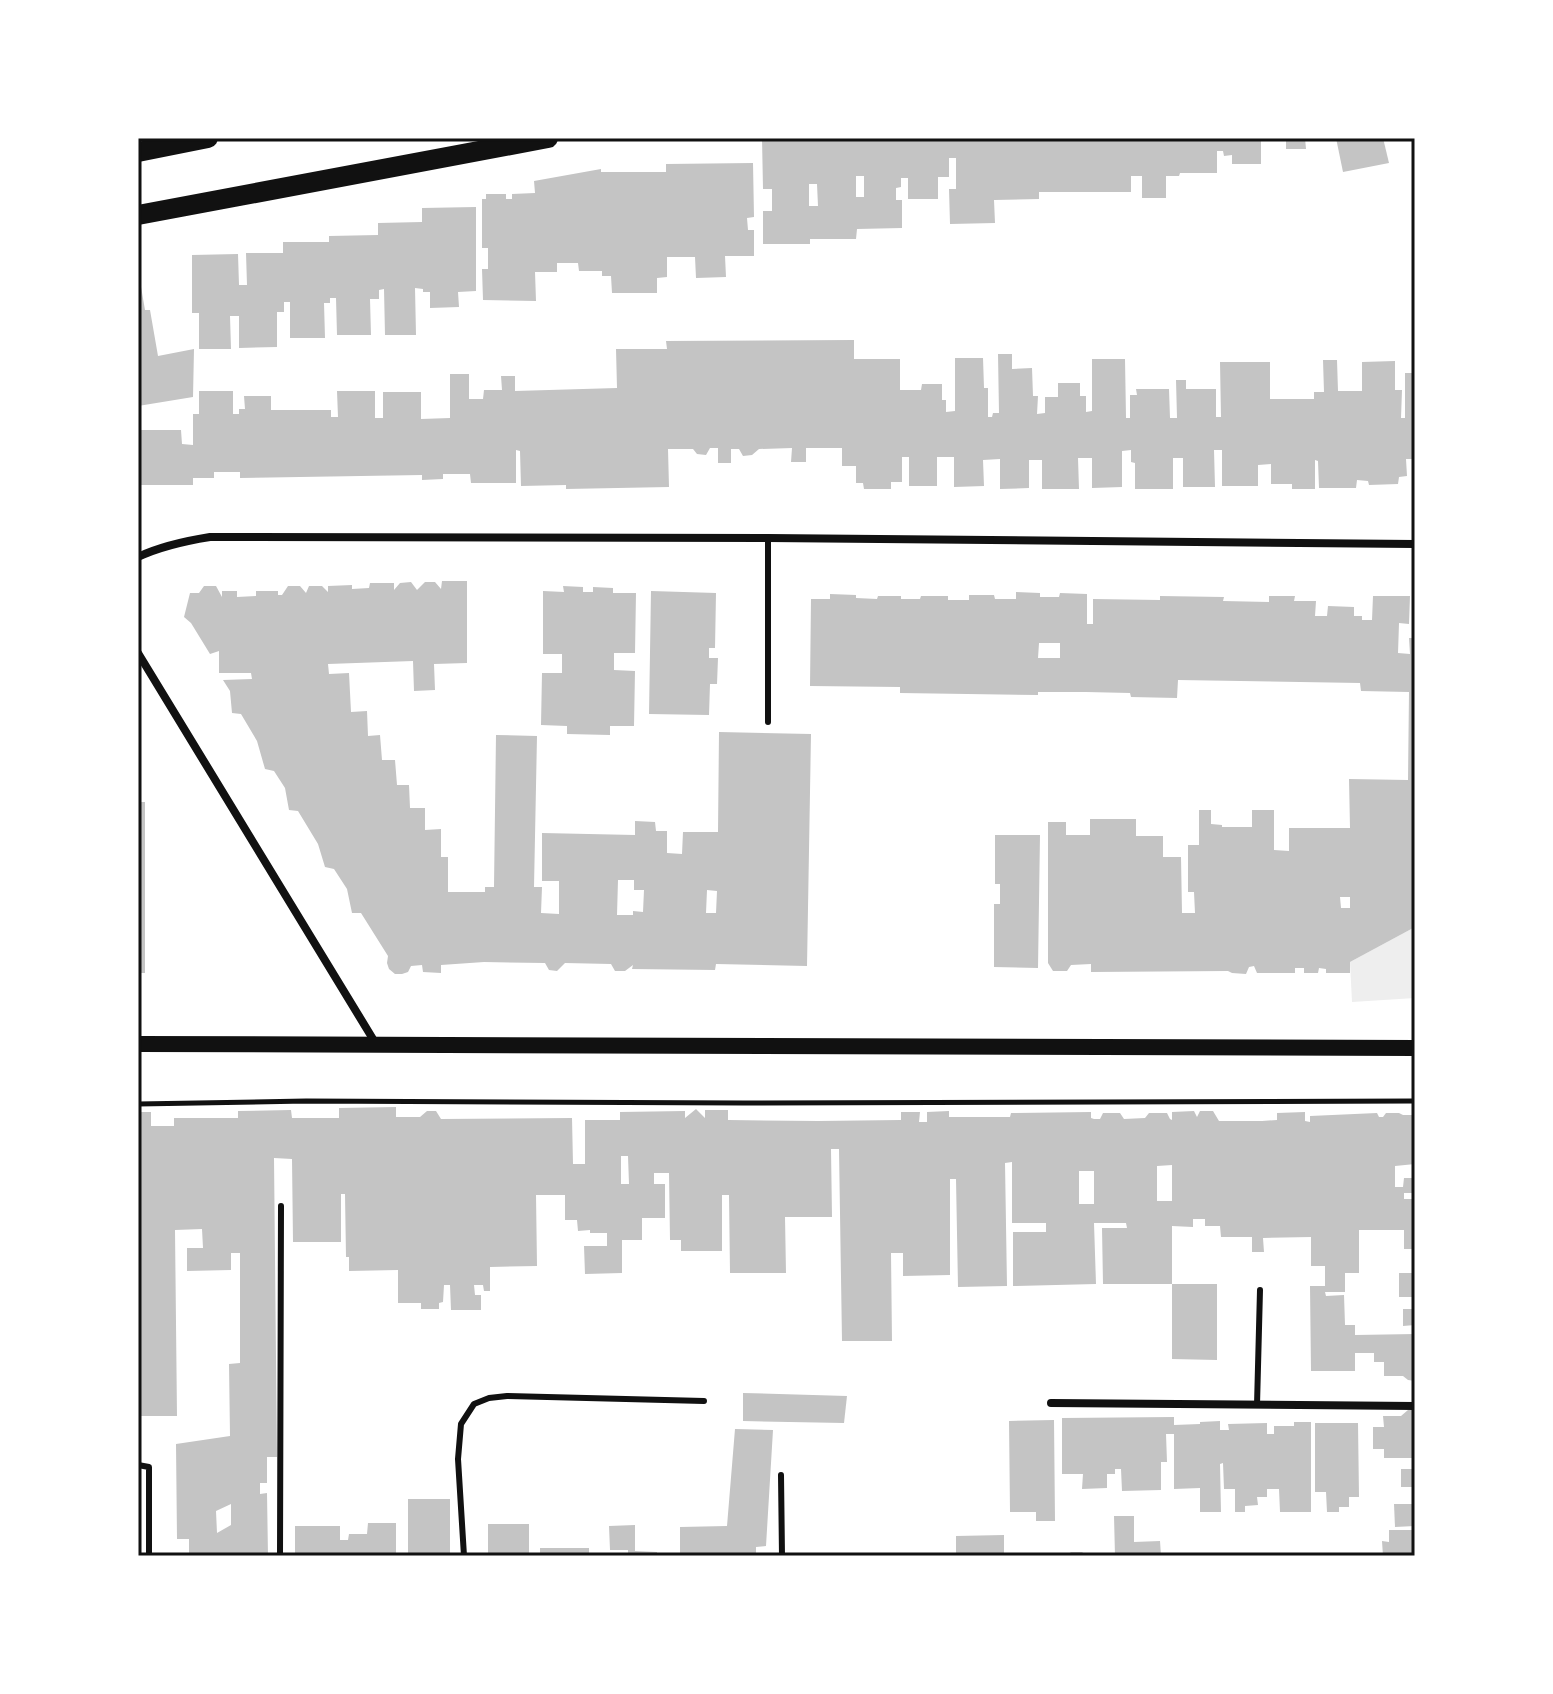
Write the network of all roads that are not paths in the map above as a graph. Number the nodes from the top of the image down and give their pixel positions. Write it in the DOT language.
graph roads {
  1 [pos="208,138"];
  2 [pos="548,138"];
  3 [pos="138,152"];
  4 [pos="138,215"];
  5 [pos="768,538"];
  6 [pos="1415,544"];
  7 [pos="138,557"];
  8 [pos="138,653"];
  9 [pos="768,722"];
  10 [pos="138,1044"];
  11 [pos="376,1045"];
  12 [pos="1415,1048"];
  13 [pos="281,1206"];
  14 [pos="1260,1290"];
  15 [pos="704,1401"];
  16 [pos="1051,1403"];
  17 [pos="1257,1405"];
  18 [pos="1415,1406"];
  19 [pos="138,1465"];
  20 [pos="781,1475"];
  21 [pos="149,1556"];
  22 [pos="280,1556"];
  23 [pos="464,1556"];
  24 [pos="782,1556"];
  1 -- 3 [label="main road"];
  2 -- 4 [label="main road"];
  5 -- 6 [label="street"];
  5 -- 7 [label="street"];
  5 -- 9 [label="lane"];
  8 -- 11 [label="street"];
  10 -- 11 [label="main road"];
  11 -- 12 [label="main road"];
  13 -- 22 [label="lane"];
  14 -- 17 [label="lane"];
  15 -- 23 [label="lane"];
  16 -- 17 [label="street"];
  17 -- 18 [label="street"];
  19 -- 21 [label="lane"];
  20 -- 24 [label="lane"];
}
